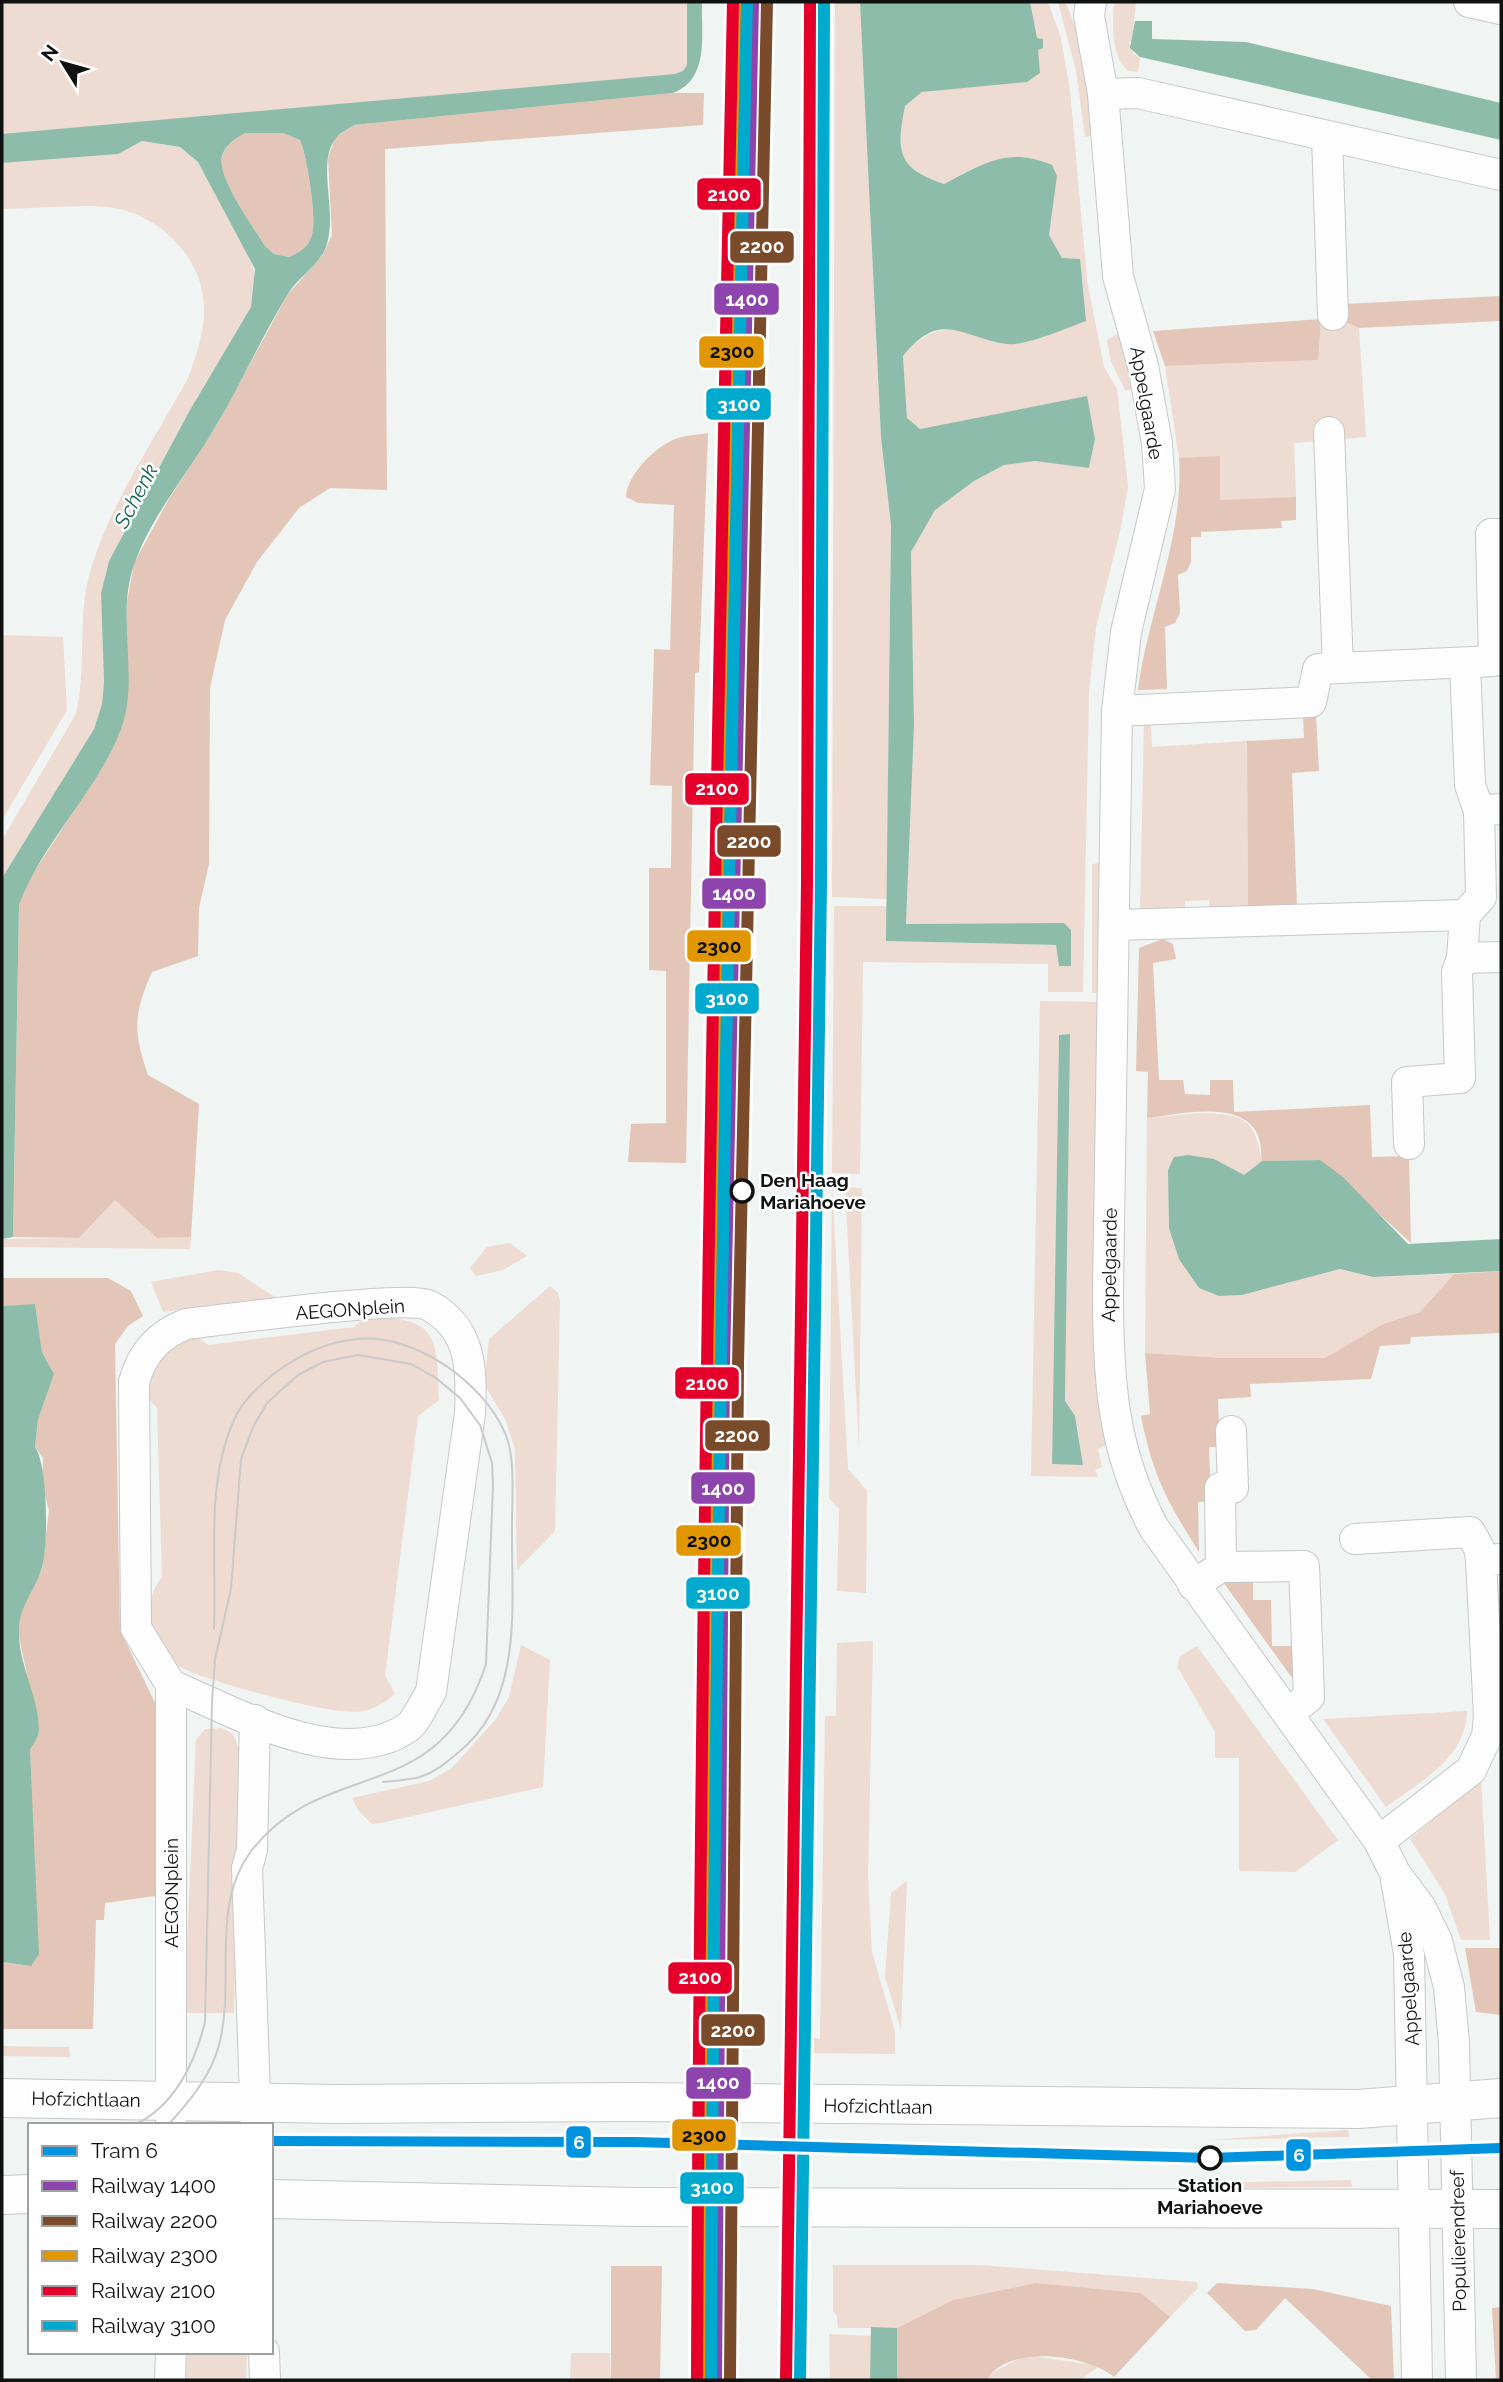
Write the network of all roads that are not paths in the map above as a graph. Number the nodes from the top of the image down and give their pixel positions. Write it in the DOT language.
graph roads {
  1 [pos="1469,2"];
  2 [pos="1090,9"];
  3 [pos="1501,9"];
  4 [pos="1103,94"];
  5 [pos="1327,136"];
  6 [pos="1501,175"];
  7 [pos="1333,315"];
  8 [pos="1329,432"];
  9 [pos="1501,534"];
  10 [pos="1487,665"];
  11 [pos="1338,668"];
  12 [pos="1117,711"];
  13 [pos="1490,810"];
  14 [pos="1465,915"];
  15 [pos="1115,925"];
  16 [pos="1501,957"];
  17 [pos="1462,958"];
  18 [pos="1409,1144"];
  19 [pos="1231,1432"];
  20 [pos="1355,1539"];
  21 [pos="1491,1560"];
  22 [pos="1221,1567"];
  23 [pos="1193,1585"];
  24 [pos="171,1685"];
  25 [pos="1288,1714"];
  26 [pos="255,1720"];
  27 [pos="1494,1736"];
  28 [pos="1379,1841"];
  29 [pos="1395,1873"];
  30 [pos="2,2098"];
  31 [pos="1501,2098"];
  32 [pos="1455,2102"];
  33 [pos="1413,2105"];
  34 [pos="171,2113"];
  35 [pos="255,2113"];
  36 [pos="28,2194"];
  37 [pos="2,2195"];
  38 [pos="273,2199"];
  39 [pos="1457,2209"];
  40 [pos="1501,2209"];
  41 [pos="1413,2211"];
  42 [pos="170,2354"];
  43 [pos="264,2354"];
  44 [pos="170,2380"];
  45 [pos="265,2380"];
  46 [pos="1417,2380"];
  47 [pos="1461,2380"];
  1 -- 3 [label="street"];
  2 -- 4 [label="street, Appelgaarde"];
  4 -- 5 [label="street"];
  4 -- 12 [label="street, Appelgaarde"];
  5 -- 6 [label="street"];
  5 -- 7 [label="street"];
  8 -- 11 [label="street"];
  9 -- 10 [label="street"];
  10 -- 11 [label="street"];
  10 -- 13 [label="street"];
  11 -- 12 [label="street"];
  12 -- 15 [label="street, Appelgaarde"];
  13 -- 14 [label="street"];
  14 -- 15 [label="street"];
  14 -- 17 [label="street"];
  15 -- 23 [label="street, Appelgaarde"];
  16 -- 17 [label="street"];
  17 -- 18 [label="street"];
  19 -- 22 [label="street"];
  20 -- 21 [label="street"];
  21 -- 27 [label="street"];
  22 -- 23 [label="street"];
  22 -- 25 [label="street"];
  23 -- 25 [label="street, Appelgaarde"];
  24 -- 26 [label="street, AEGONplein"];
  24 -- 26 [label="street, AEGONplein"];
  24 -- 34 [label="street, AEGONplein"];
  25 -- 28 [label="street, Appelgaarde"];
  26 -- 35 [label="street"];
  27 -- 28 [label="street"];
  28 -- 29 [label="street, Appelgaarde"];
  29 -- 32 [label="street, Appelgaarde"];
  29 -- 33 [label="street, Appelgaarde"];
  30 -- 34 [label="main road, Hofzichtlaan"];
  31 -- 32 [label="main road, Hofzichtlaan"];
  32 -- 33 [label="main road, Hofzichtlaan"];
  32 -- 39 [label="street, Populierendreef"];
  33 -- 35 [label="main road, Hofzichtlaan"];
  33 -- 41 [label="street"];
  34 -- 35 [label="main road, Hofzichtlaan"];
  36 -- 37 [label="main road"];
  38 -- 41 [label="main road"];
  39 -- 40 [label="main road"];
  39 -- 41 [label="main road"];
  39 -- 47 [label="street, Populierendreef"];
  41 -- 46 [label="street"];
  42 -- 44 [label="street"];
  43 -- 45 [label="street"];
}
